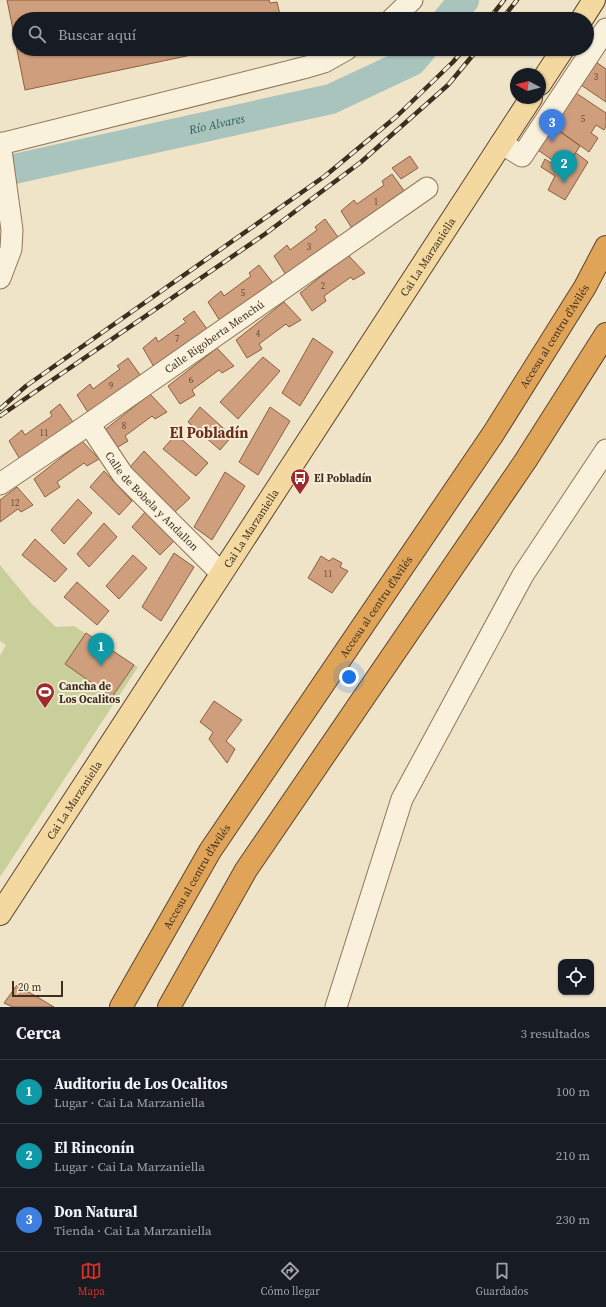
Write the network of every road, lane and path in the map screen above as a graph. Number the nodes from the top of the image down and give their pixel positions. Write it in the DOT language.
graph roads {
  1 [pos="412,0"];
  2 [pos="594,0"];
  3 [pos="399,12"];
  4 [pos="586,12"];
  5 [pos="606,29"];
  6 [pos="594,47"];
  7 [pos="335,56"];
  8 [pos="558,56"];
  9 [pos="588,56"];
  10 [pos="546,75"];
  11 [pos="527,104"];
  12 [pos="501,143"];
  13 [pos="0,144"];
  14 [pos="427,188"];
  15 [pos="606,247"];
  16 [pos="0,278"];
  17 [pos="606,334"];
  18 [pos="89,424"];
  19 [pos="606,450"];
  20 [pos="0,484"];
  21 [pos="221,573"];
  22 [pos="0,914"];
  23 [pos="121,1007"];
  24 [pos="169,1007"];
  25 [pos="336,1007"];
  1 -- 3 [label="street"];
  2 -- 4 [label="main road"];
  5 -- 6 [label="street"];
  7 -- 13 [label="street"];
  8 -- 10 [label="main road"];
  9 -- 12 [label="street"];
  11 -- 12 [label="main road, Cai La Marzaniella"];
  12 -- 21 [label="main road, Cai La Marzaniella"];
  13 -- 16 [label="street"];
  14 -- 18 [label="street, Calle Rigoberta Menchú"];
  15 -- 23 [label="highway, Accesu al centru d'Avilés"];
  17 -- 24 [label="highway"];
  18 -- 20 [label="street, Calle Rigoberta Menchú"];
  18 -- 21 [label="street, Calle de Bobela y Andallon"];
  19 -- 25 [label="street"];
  21 -- 22 [label="main road, Cai La Marzaniella"];
}
